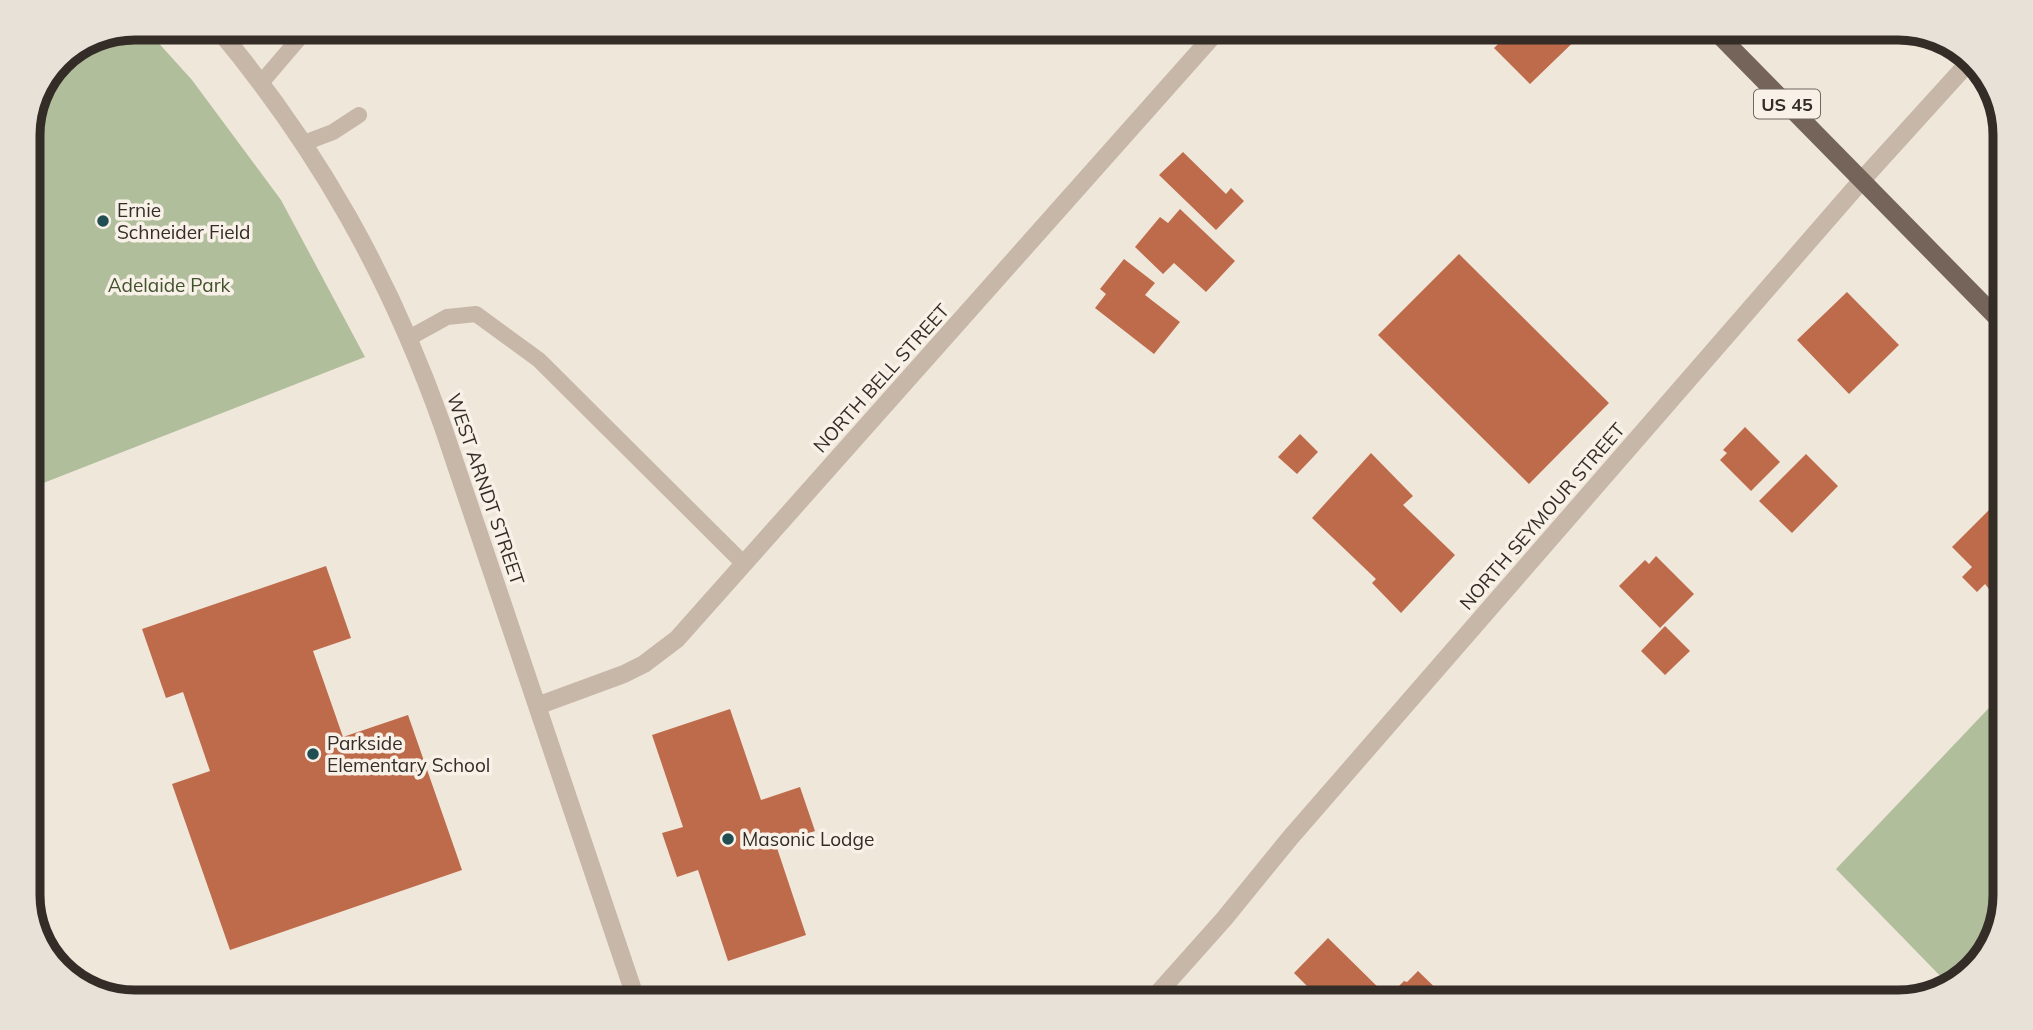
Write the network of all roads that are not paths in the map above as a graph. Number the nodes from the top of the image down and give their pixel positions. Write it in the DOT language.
graph roads {
  1 [pos="227,40"];
  2 [pos="298,40"];
  3 [pos="1209,40"];
  4 [pos="1724,40"];
  5 [pos="1964,68"];
  6 [pos="261,83"];
  7 [pos="359,115"];
  8 [pos="304,143"];
  9 [pos="1862,180"];
  10 [pos="1993,314"];
  11 [pos="409,338"];
  12 [pos="744,564"];
  13 [pos="537,706"];
  14 [pos="632,990"];
  15 [pos="1161,990"];
  1 -- 6 [label="street, WEST ARNDT STREET"];
  2 -- 6 [label="lane"];
  3 -- 12 [label="street, NORTH BELL STREET"];
  4 -- 9 [label="main road, US 45"];
  5 -- 9 [label="street, NORTH SEYMOUR STREET"];
  6 -- 8 [label="street, WEST ARNDT STREET"];
  7 -- 8 [label="lane"];
  8 -- 11 [label="street, WEST ARNDT STREET"];
  9 -- 10 [label="main road, US 45"];
  9 -- 15 [label="street, NORTH SEYMOUR STREET"];
  11 -- 12 [label="lane"];
  11 -- 13 [label="street, WEST ARNDT STREET"];
  12 -- 13 [label="street, NORTH BELL STREET"];
  13 -- 14 [label="street, WEST ARNDT STREET"];
}
